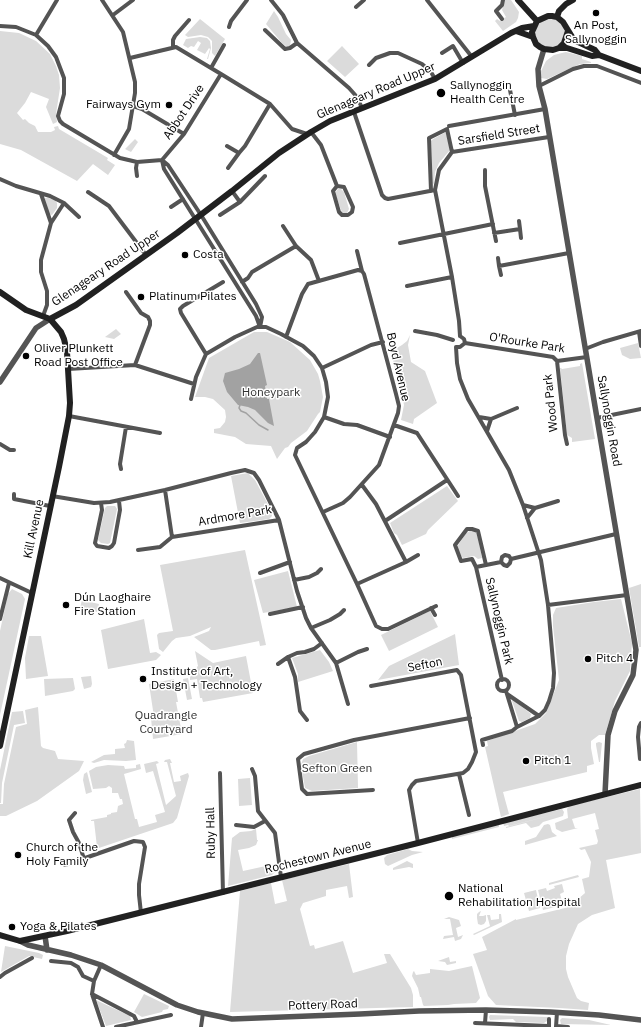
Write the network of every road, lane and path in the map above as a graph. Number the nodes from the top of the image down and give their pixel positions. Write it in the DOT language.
graph roads {
  1 [pos="57,0"];
  2 [pos="102,0"];
  3 [pos="133,0"];
  4 [pos="247,0"];
  5 [pos="271,0"];
  6 [pos="364,0"];
  7 [pos="427,0"];
  8 [pos="503,0"];
  9 [pos="518,0"];
  10 [pos="573,0"];
  11 [pos="356,7"];
  12 [pos="113,15"];
  13 [pos="557,17"];
  14 [pos="502,18"];
  15 [pos="190,20"];
  16 [pos="536,23"];
  17 [pos="0,26"];
  18 [pos="229,27"];
  19 [pos="265,30"];
  20 [pos="514,31"];
  21 [pos="568,31"];
  22 [pos="36,35"];
  23 [pos="533,37"];
  24 [pos="297,42"];
  25 [pos="224,46"];
  26 [pos="173,47"];
  27 [pos="559,48"];
  28 [pos="544,50"];
  29 [pos="442,53"];
  30 [pos="599,55"];
  31 [pos="472,57"];
  32 [pos="130,58"];
  33 [pos="463,63"];
  34 [pos="369,65"];
  35 [pos="211,68"];
  36 [pos="641,71"];
  37 [pos="221,74"];
  38 [pos="435,79"];
  39 [pos="641,83"];
  40 [pos="539,86"];
  41 [pos="510,90"];
  42 [pos="270,104"];
  43 [pos="133,106"];
  44 [pos="362,108"];
  45 [pos="545,109"];
  46 [pos="354,112"];
  47 [pos="515,115"];
  48 [pos="448,127"];
  49 [pos="309,133"];
  50 [pos="184,134"];
  51 [pos="549,137"];
  52 [pos="227,146"];
  53 [pos="452,152"];
  54 [pos="239,153"];
  55 [pos="114,155"];
  56 [pos="162,160"];
  57 [pos="137,162"];
  58 [pos="228,168"];
  59 [pos="485,170"];
  60 [pos="137,176"];
  61 [pos="265,176"];
  62 [pos="0,180"];
  63 [pos="337,186"];
  64 [pos="433,190"];
  65 [pos="232,191"];
  66 [pos="88,192"];
  67 [pos="41,194"];
  68 [pos="183,199"];
  69 [pos="240,202"];
  70 [pos="64,203"];
  71 [pos="171,208"];
  72 [pos="220,215"];
  73 [pos="79,217"];
  74 [pos="199,217"];
  75 [pos="519,221"];
  76 [pos="51,223"];
  77 [pos="493,224"];
  78 [pos="282,226"];
  79 [pos="520,229"];
  80 [pos="494,233"];
  81 [pos="445,234"];
  82 [pos="521,238"];
  83 [pos="496,241"];
  84 [pos="400,243"];
  85 [pos="296,246"];
  86 [pos="357,251"];
  87 [pos="569,253"];
  88 [pos="146,255"];
  89 [pos="498,258"];
  90 [pos="230,264"];
  91 [pos="500,266"];
  92 [pos="226,268"];
  93 [pos="362,271"];
  94 [pos="501,275"];
  95 [pos="452,277"];
  96 [pos="318,281"];
  97 [pos="223,282"];
  98 [pos="242,282"];
  99 [pos="408,286"];
  100 [pos="0,292"];
  101 [pos="126,292"];
  102 [pos="43,316"];
  103 [pos="50,319"];
  104 [pos="260,326"];
  105 [pos="414,331"];
  106 [pos="640,331"];
  107 [pos="286,336"];
  108 [pos="460,336"];
  109 [pos="453,340"];
  110 [pos="383,342"];
  111 [pos="464,343"];
  112 [pos="641,346"];
  113 [pos="456,347"];
  114 [pos="586,349"];
  115 [pos="206,354"];
  116 [pos="587,357"];
  117 [pos="557,361"];
  118 [pos="135,365"];
  119 [pos="322,368"];
  120 [pos="68,369"];
  121 [pos="0,382"];
  122 [pos="194,384"];
  123 [pos="190,399"];
  124 [pos="517,408"];
  125 [pos="641,409"];
  126 [pos="69,416"];
  127 [pos="324,417"];
  128 [pos="479,418"];
  129 [pos="598,418"];
  130 [pos="491,419"];
  131 [pos="394,425"];
  132 [pos="126,426"];
  133 [pos="487,431"];
  134 [pos="160,432"];
  135 [pos="390,437"];
  136 [pos="0,444"];
  137 [pos="567,444"];
  138 [pos="14,450"];
  139 [pos="121,469"];
  140 [pos="447,480"];
  141 [pos="362,486"];
  142 [pos="165,490"];
  143 [pos="14,494"];
  144 [pos="52,496"];
  145 [pos="458,496"];
  146 [pos="119,500"];
  147 [pos="558,501"];
  148 [pos="101,503"];
  149 [pos="523,505"];
  150 [pos="50,506"];
  151 [pos="535,508"];
  152 [pos="323,512"];
  153 [pos="527,518"];
  154 [pos="279,520"];
  155 [pos="385,521"];
  156 [pos="616,534"];
  157 [pos="172,537"];
  158 [pos="138,550"];
  159 [pos="538,552"];
  160 [pos="418,555"];
  161 [pos="511,559"];
  162 [pos="290,562"];
  163 [pos="406,562"];
  164 [pos="501,562"];
  165 [pos="486,565"];
  166 [pos="476,566"];
  167 [pos="321,569"];
  168 [pos="260,574"];
  169 [pos="0,578"];
  170 [pos="294,580"];
  171 [pos="9,583"];
  172 [pos="357,584"];
  173 [pos="32,593"];
  174 [pos="627,595"];
  175 [pos="548,605"];
  176 [pos="436,606"];
  177 [pos="303,607"];
  178 [pos="431,608"];
  179 [pos="344,610"];
  180 [pos="270,614"];
  181 [pos="435,615"];
  182 [pos="0,619"];
  183 [pos="311,628"];
  184 [pos="322,643"];
  185 [pos="367,649"];
  186 [pos="638,655"];
  187 [pos="288,657"];
  188 [pos="336,663"];
  189 [pos="278,664"];
  190 [pos="502,680"];
  191 [pos="371,686"];
  192 [pos="507,692"];
  193 [pos="348,704"];
  194 [pos="539,716"];
  195 [pos="470,718"];
  196 [pos="307,720"];
  197 [pos="641,723"];
  198 [pos="517,727"];
  199 [pos="483,745"];
  200 [pos="0,746"];
  201 [pos="640,759"];
  202 [pos="252,769"];
  203 [pos="220,773"];
  204 [pos="459,774"];
  205 [pos="641,785"];
  206 [pos="373,790"];
  207 [pos="605,794"];
  208 [pos="75,813"];
  209 [pos="469,814"];
  210 [pos="265,821"];
  211 [pos="236,825"];
  212 [pos="418,843"];
  213 [pos="84,859"];
  214 [pos="65,865"];
  215 [pos="281,877"];
  216 [pos="223,892"];
  217 [pos="141,913"];
  218 [pos="0,935"];
  219 [pos="45,936"];
  220 [pos="20,941"];
  221 [pos="47,950"];
  222 [pos="32,958"];
  223 [pos="51,961"];
  224 [pos="101,965"];
  225 [pos="0,977"];
  226 [pos="94,981"];
  227 [pos="92,994"];
  228 [pos="486,1010"];
  229 [pos="557,1012"];
  230 [pos="203,1013"];
  231 [pos="170,1015"];
  232 [pos="549,1019"];
  233 [pos="641,1020"];
  234 [pos="136,1022"];
  235 [pos="475,1023"];
  236 [pos="485,1023"];
  237 [pos="102,1027"];
  238 [pos="116,1027"];
  239 [pos="201,1027"];
  240 [pos="549,1027"];
  241 [pos="556,1027"];
  242 [pos="568,1027"];
  1 -- 22 [label="street"];
  2 -- 12 [label="street"];
  3 -- 12 [label="street"];
  4 -- 18 [label="street"];
  5 -- 24 [label="street"];
  6 -- 11 [label="street"];
  7 -- 31 [label="street"];
  8 -- 14 [label="street"];
  9 -- 16 [label="main road"];
  10 -- 13 [label="main road"];
  12 -- 32 [label="street"];
  13 -- 16 [label="main road"];
  13 -- 21 [label="main road"];
  15 -- 26 [label="street"];
  16 -- 20 [label="main road, Glenageary Road Upper"];
  16 -- 23 [label="main road"];
  17 -- 22 [label="street"];
  19 -- 24 [label="street"];
  20 -- 23 [label="main road"];
  20 -- 31 [label="main road, Glenageary Road Upper"];
  21 -- 27 [label="main road"];
  21 -- 30 [label="main road"];
  22 -- 55 [label="street"];
  23 -- 28 [label="main road"];
  24 -- 44 [label="street"];
  25 -- 35 [label="street"];
  26 -- 32 [label="street"];
  26 -- 35 [label="street"];
  27 -- 28 [label="main road"];
  27 -- 30 [label="main road"];
  28 -- 40 [label="street, Sallynoggin Road"];
  29 -- 33 [label="street"];
  30 -- 36 [label="main road"];
  31 -- 33 [label="main road, Glenageary Road Upper"];
  32 -- 43 [label="street"];
  33 -- 38 [label="main road, Glenageary Road Upper"];
  34 -- 38 [label="street"];
  35 -- 37 [label="street"];
  37 -- 42 [label="street"];
  37 -- 50 [label="street, Abbot Drive"];
  38 -- 44 [label="main road, Glenageary Road Upper"];
  39 -- 40 [label="street"];
  40 -- 45 [label="street, Sallynoggin Road"];
  41 -- 47 [label="street"];
  42 -- 49 [label="street"];
  42 -- 54 [label="street"];
  43 -- 50 [label="street"];
  43 -- 55 [label="street"];
  44 -- 46 [label="main road, Glenageary Road Upper"];
  45 -- 47 [label="street"];
  45 -- 51 [label="street, Sallynoggin Road"];
  46 -- 49 [label="main road, Glenageary Road Upper"];
  46 -- 64 [label="street"];
  47 -- 48 [label="street"];
  48 -- 53 [label="street"];
  48 -- 64 [label="street"];
  49 -- 63 [label="street"];
  49 -- 65 [label="main road, Glenageary Road Upper"];
  50 -- 56 [label="street, Abbot Drive"];
  51 -- 53 [label="street, Sarsfield Street"];
  51 -- 87 [label="street, Sallynoggin Road"];
  52 -- 54 [label="street"];
  53 -- 64 [label="street"];
  54 -- 58 [label="street"];
  55 -- 57 [label="street"];
  56 -- 57 [label="street"];
  56 -- 68 [label="street"];
  56 -- 74 [label="street"];
  57 -- 60 [label="street"];
  59 -- 77 [label="street"];
  61 -- 69 [label="street"];
  62 -- 67 [label="street"];
  63 -- 63 [label="street"];
  64 -- 81 [label="street"];
  65 -- 69 [label="street"];
  65 -- 74 [label="main road, Glenageary Road Upper"];
  66 -- 88 [label="street"];
  67 -- 70 [label="street"];
  67 -- 76 [label="street"];
  68 -- 71 [label="street"];
  68 -- 74 [label="street"];
  69 -- 72 [label="street"];
  70 -- 73 [label="street"];
  70 -- 76 [label="street"];
  74 -- 88 [label="main road, Glenageary Road Upper"];
  74 -- 90 [label="street"];
  74 -- 92 [label="street"];
  75 -- 79 [label="street"];
  76 -- 102 [label="street"];
  77 -- 80 [label="street"];
  77 -- 81 [label="street"];
  78 -- 85 [label="street"];
  79 -- 80 [label="street"];
  79 -- 82 [label="street"];
  80 -- 83 [label="street"];
  81 -- 84 [label="street"];
  81 -- 95 [label="street"];
  85 -- 96 [label="street"];
  85 -- 98 [label="street"];
  86 -- 93 [label="street, Boyd Avenue"];
  87 -- 91 [label="street"];
  87 -- 114 [label="street, Sallynoggin Road"];
  88 -- 103 [label="main road, Glenageary Road Upper"];
  89 -- 91 [label="street"];
  90 -- 92 [label="street"];
  90 -- 98 [label="street"];
  91 -- 94 [label="street"];
  92 -- 104 [label="street"];
  93 -- 96 [label="street"];
  93 -- 110 [label="street, Boyd Avenue"];
  95 -- 99 [label="street"];
  95 -- 108 [label="street"];
  96 -- 107 [label="street"];
  97 -- 115 [label="street"];
  98 -- 104 [label="street"];
  100 -- 102 [label="main road"];
  101 -- 118 [label="street"];
  102 -- 103 [label="main road"];
  103 -- 120 [label="main road, Kill Avenue"];
  103 -- 121 [label="street"];
  104 -- 107 [label="street"];
  104 -- 115 [label="street"];
  105 -- 109 [label="street"];
  106 -- 112 [label="street"];
  106 -- 114 [label="street"];
  107 -- 119 [label="street"];
  108 -- 109 [label="street"];
  108 -- 111 [label="street"];
  109 -- 113 [label="street"];
  110 -- 119 [label="street"];
  110 -- 131 [label="street, Boyd Avenue"];
  111 -- 113 [label="street"];
  111 -- 117 [label="street, O'Rourke Park"];
  113 -- 128 [label="street"];
  114 -- 116 [label="street, Sallynoggin Road"];
  115 -- 122 [label="street"];
  116 -- 117 [label="street, O'Rourke Park"];
  116 -- 129 [label="street, Sallynoggin Road"];
  117 -- 137 [label="street, Wood Park"];
  118 -- 120 [label="street"];
  118 -- 122 [label="street"];
  119 -- 127 [label="street"];
  120 -- 126 [label="main road, Kill Avenue"];
  122 -- 123 [label="street"];
  124 -- 130 [label="street"];
  125 -- 129 [label="street"];
  126 -- 132 [label="street"];
  126 -- 144 [label="main road, Kill Avenue"];
  127 -- 135 [label="street"];
  127 -- 152 [label="street"];
  128 -- 130 [label="street"];
  128 -- 133 [label="street"];
  129 -- 156 [label="street, Sallynoggin Road"];
  130 -- 133 [label="street"];
  131 -- 135 [label="street, Boyd Avenue"];
  131 -- 140 [label="street"];
  132 -- 134 [label="street"];
  132 -- 139 [label="street"];
  133 -- 149 [label="street"];
  135 -- 141 [label="street, Boyd Avenue"];
  136 -- 138 [label="street"];
  140 -- 145 [label="street"];
  140 -- 155 [label="street"];
  141 -- 152 [label="street, Boyd Avenue"];
  141 -- 155 [label="street"];
  142 -- 146 [label="street, Ardmore Park"];
  142 -- 154 [label="street, Ardmore Park"];
  142 -- 157 [label="street"];
  143 -- 150 [label="street"];
  144 -- 148 [label="street, Ardmore Park"];
  144 -- 150 [label="main road, Kill Avenue"];
  146 -- 148 [label="street, Ardmore Park"];
  146 -- 148 [label="street"];
  147 -- 151 [label="street"];
  149 -- 151 [label="street"];
  149 -- 153 [label="street"];
  150 -- 173 [label="main road, Kill Avenue"];
  151 -- 153 [label="street"];
  152 -- 172 [label="street"];
  153 -- 159 [label="street"];
  154 -- 157 [label="street, Ardmore Park"];
  154 -- 162 [label="street"];
  155 -- 163 [label="street"];
  156 -- 159 [label="street"];
  156 -- 174 [label="street, Sallynoggin Road"];
  157 -- 158 [label="street"];
  159 -- 161 [label="street, Sallynoggin Park"];
  159 -- 175 [label="street"];
  160 -- 163 [label="street"];
  161 -- 164 [label="street, Sallynoggin Park"];
  161 -- 164 [label="street, Sallynoggin Park"];
  162 -- 168 [label="street"];
  162 -- 170 [label="street"];
  163 -- 172 [label="street"];
  164 -- 165 [label="street, Sallynoggin Park"];
  165 -- 166 [label="street, Sallynoggin Park"];
  165 -- 166 [label="street, Sallynoggin Park"];
  166 -- 190 [label="street, Sallynoggin Park"];
  167 -- 170 [label="street"];
  169 -- 171 [label="street"];
  170 -- 177 [label="street"];
  171 -- 173 [label="street"];
  171 -- 182 [label="street"];
  172 -- 178 [label="street"];
  173 -- 200 [label="main road, Kill Avenue"];
  174 -- 175 [label="street"];
  174 -- 186 [label="street, Sallynoggin Road"];
  175 -- 194 [label="street"];
  176 -- 178 [label="street"];
  177 -- 180 [label="street"];
  177 -- 183 [label="street"];
  178 -- 181 [label="street"];
  179 -- 183 [label="street"];
  183 -- 184 [label="street"];
  184 -- 187 [label="street"];
  184 -- 188 [label="street"];
  185 -- 188 [label="street"];
  186 -- 207 [label="street, Sallynoggin Road"];
  187 -- 189 [label="street"];
  187 -- 196 [label="street"];
  188 -- 193 [label="street"];
  190 -- 192 [label="street, Sallynoggin Park"];
  190 -- 192 [label="street, Sallynoggin Park"];
  191 -- 195 [label="street, Sefton"];
  192 -- 194 [label="street"];
  192 -- 198 [label="street, Sallynoggin Park"];
  194 -- 198 [label="street"];
  195 -- 204 [label="street, Sefton"];
  195 -- 206 [label="street"];
  197 -- 201 [label="street"];
  198 -- 199 [label="street"];
  202 -- 210 [label="street"];
  203 -- 216 [label="street, Ruby Hall"];
  204 -- 209 [label="street"];
  204 -- 212 [label="street"];
  205 -- 207 [label="main road, Rochestown Avenue"];
  207 -- 212 [label="main road, Rochestown Avenue"];
  208 -- 213 [label="street"];
  210 -- 211 [label="street"];
  210 -- 215 [label="street"];
  212 -- 215 [label="main road, Rochestown Avenue"];
  213 -- 214 [label="street"];
  213 -- 217 [label="street"];
  215 -- 216 [label="main road, Rochestown Avenue"];
  216 -- 217 [label="main road, Rochestown Avenue"];
  217 -- 219 [label="main road, Rochestown Avenue"];
  218 -- 220 [label="main road, Rochestown Avenue"];
  219 -- 220 [label="main road, Rochestown Avenue"];
  219 -- 221 [label="street"];
  220 -- 221 [label="street, Pottery Road"];
  221 -- 224 [label="street, Pottery Road"];
  222 -- 225 [label="street"];
  223 -- 226 [label="street"];
  224 -- 226 [label="street"];
  224 -- 230 [label="street, Pottery Road"];
  226 -- 227 [label="street"];
  227 -- 234 [label="street"];
  227 -- 237 [label="street"];
  228 -- 229 [label="street, Pottery Road"];
  228 -- 230 [label="street, Pottery Road"];
  228 -- 236 [label="street"];
  229 -- 233 [label="street, Pottery Road"];
  229 -- 241 [label="street"];
  230 -- 239 [label="street"];
  231 -- 234 [label="street"];
  232 -- 240 [label="street"];
  234 -- 238 [label="street"];
  235 -- 236 [label="street"];
  236 -- 240 [label="street"];
  241 -- 242 [label="street"];
}
